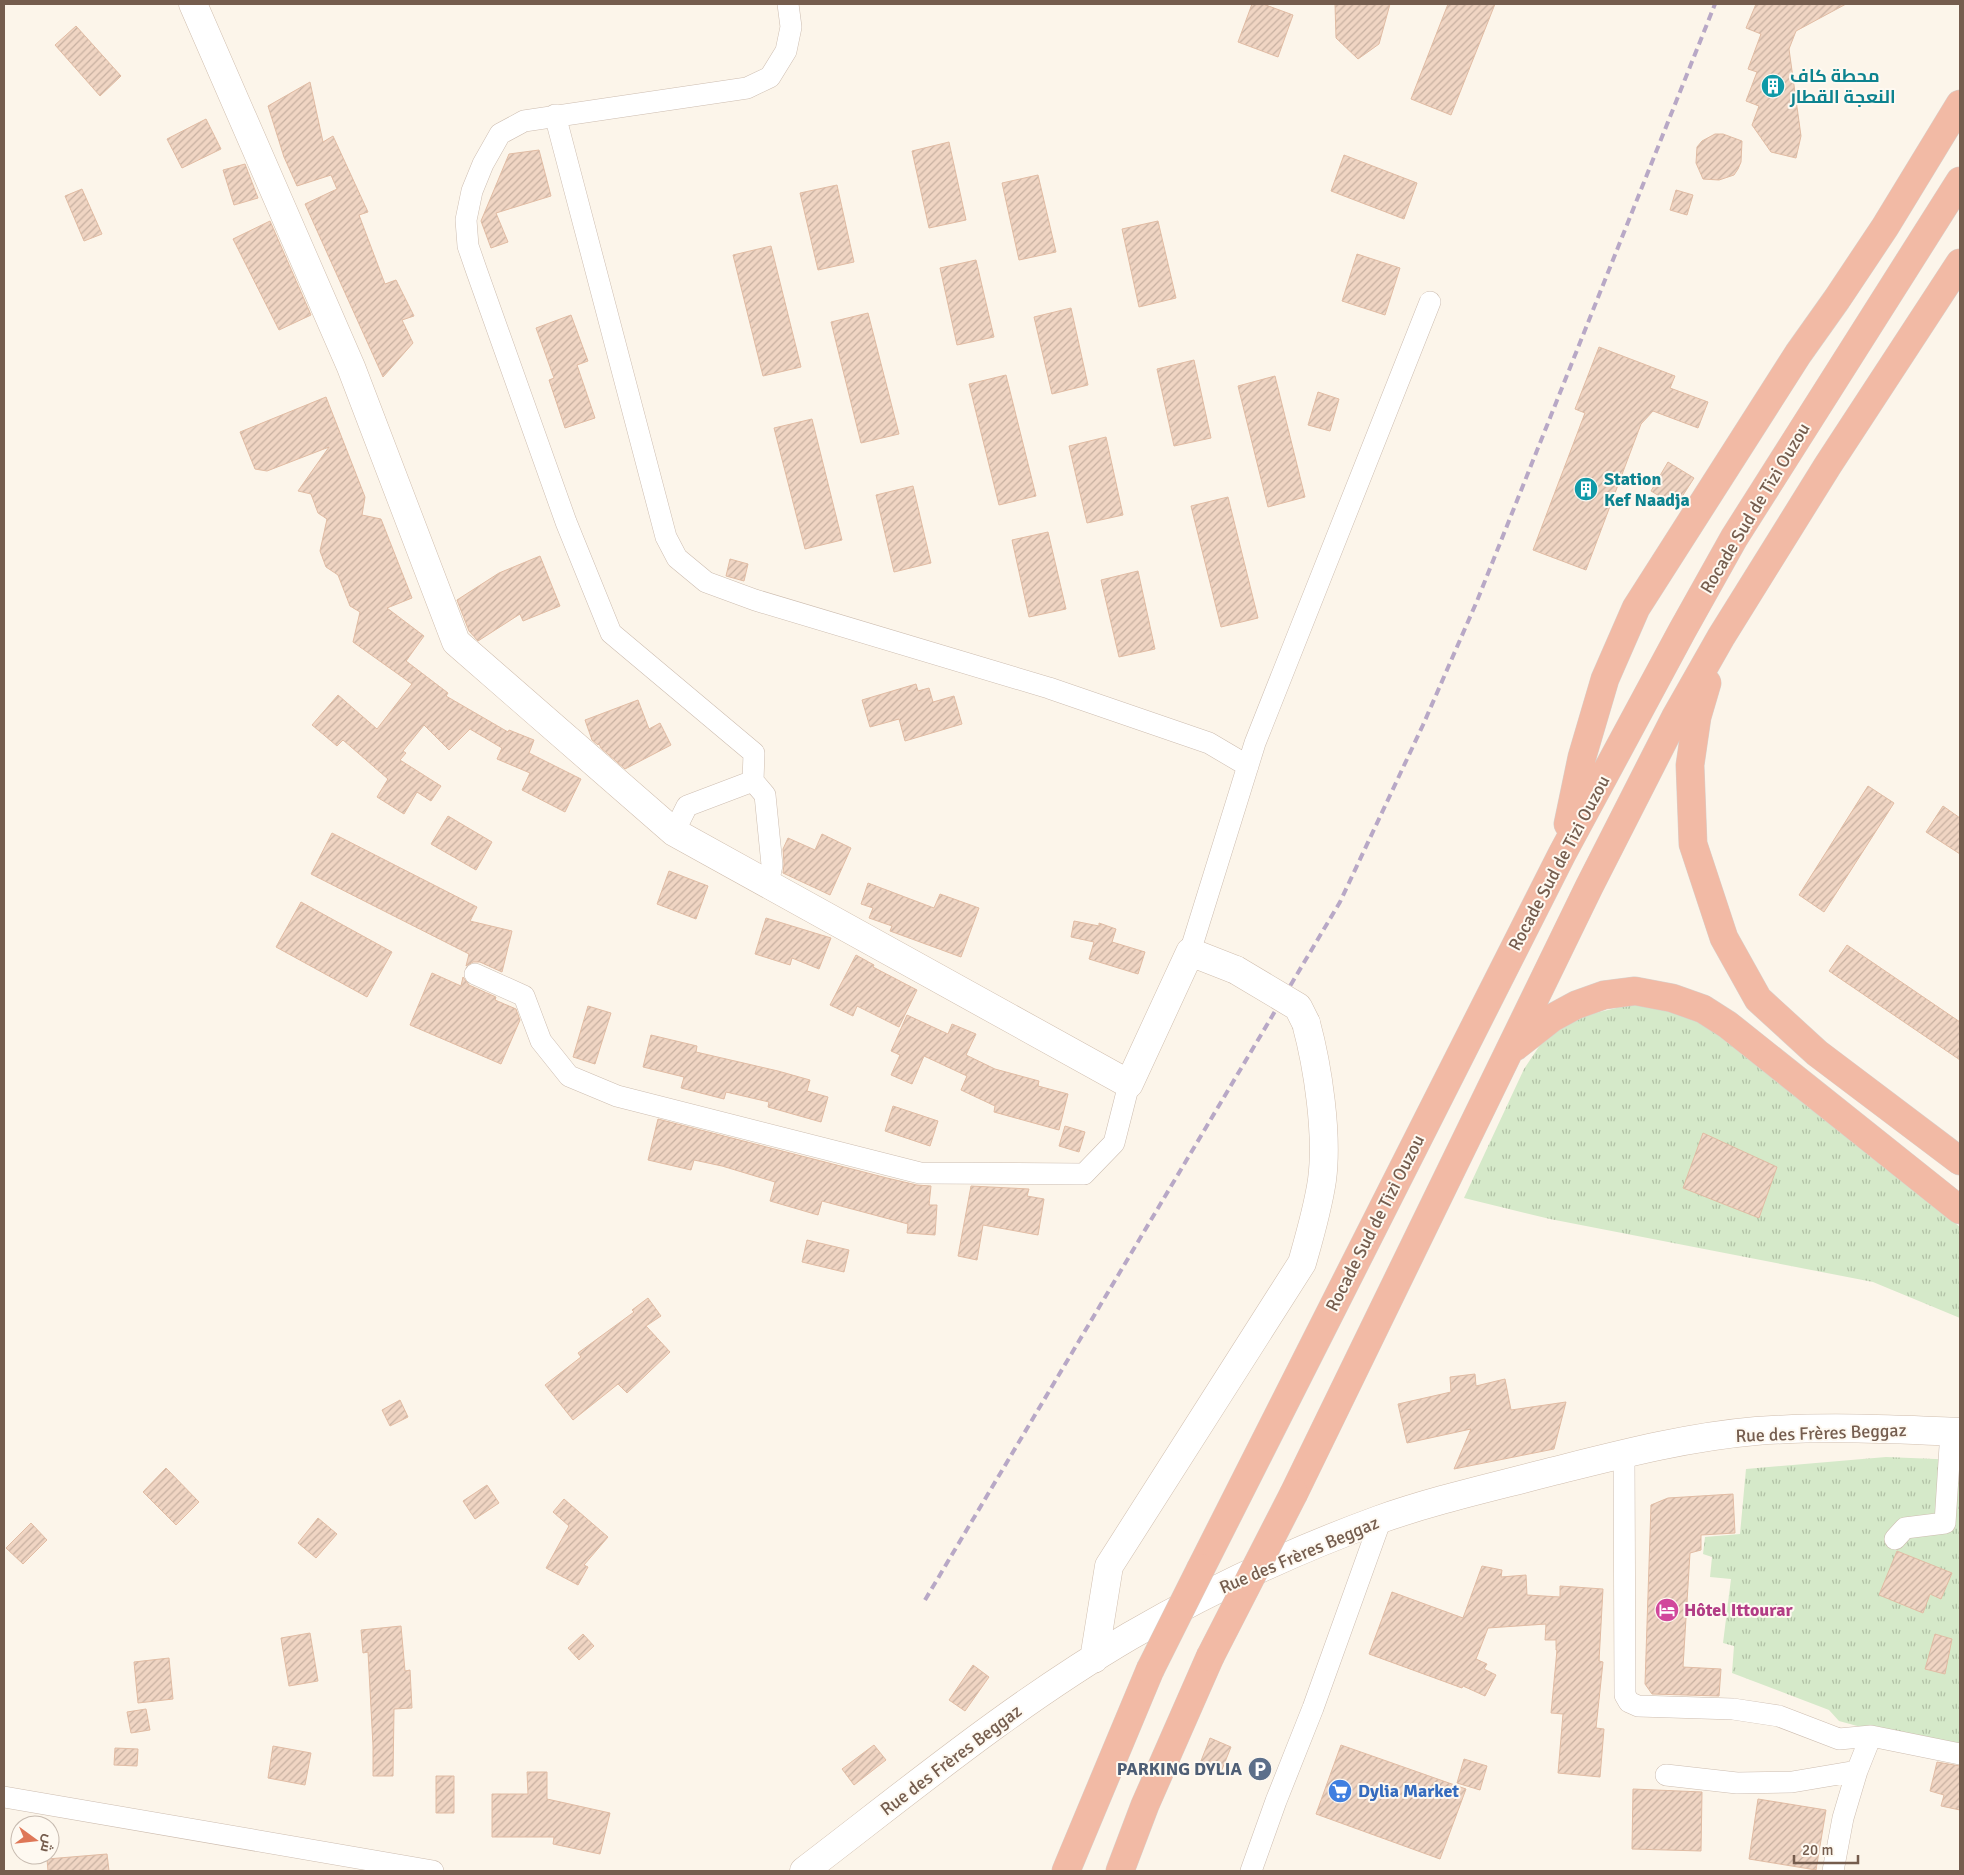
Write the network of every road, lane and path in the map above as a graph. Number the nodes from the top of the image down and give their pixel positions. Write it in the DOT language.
graph roads {
  1 [pos="193,4"];
  2 [pos="788,4"];
  3 [pos="1960,104"];
  4 [pos="555,115"];
  5 [pos="1960,181"];
  6 [pos="1960,263"];
  7 [pos="1430,302"];
  8 [pos="1721,637"];
  9 [pos="1248,766"];
  10 [pos="753,780"];
  11 [pos="674,832"];
  12 [pos="1562,854"];
  13 [pos="768,884"];
  14 [pos="1190,952"];
  15 [pos="475,974"];
  16 [pos="1510,1051"];
  17 [pos="1129,1084"];
  18 [pos="1960,1161"];
  19 [pos="1960,1210"];
  20 [pos="1956,1431"];
  21 [pos="1624,1454"];
  22 [pos="1381,1519"];
  23 [pos="1895,1539"];
  24 [pos="1094,1659"];
  25 [pos="1871,1736"];
  26 [pos="1960,1754"];
  27 [pos="1857,1771"];
  28 [pos="1666,1775"];
  29 [pos="4,1797"];
  30 [pos="433,1871"];
  31 [pos="804,1871"];
  32 [pos="1066,1871"];
  33 [pos="1120,1871"];
  34 [pos="1251,1871"];
  35 [pos="1834,1871"];
  1 -- 11 [label="street"];
  2 -- 4 [label="street"];
  3 -- 12 [label="highway"];
  4 -- 9 [label="street"];
  4 -- 10 [label="street"];
  5 -- 12 [label="highway, Rocade Sud de Tizi Ouzou"];
  6 -- 8 [label="highway, Rocade Sud de Tizi Ouzou"];
  7 -- 9 [label="street"];
  8 -- 16 [label="highway, Rocade Sud de Tizi Ouzou"];
  8 -- 18 [label="highway"];
  9 -- 14 [label="street"];
  10 -- 11 [label="street"];
  10 -- 13 [label="street"];
  11 -- 13 [label="street"];
  12 -- 32 [label="highway, Rocade Sud de Tizi Ouzou, bridge"];
  13 -- 17 [label="street"];
  14 -- 17 [label="street"];
  14 -- 24 [label="street, bridge"];
  15 -- 17 [label="street"];
  16 -- 19 [label="highway"];
  16 -- 33 [label="highway, Rocade Sud de Tizi Ouzou, bridge"];
  20 -- 21 [label="street, Rue des Frères Beggaz"];
  20 -- 23 [label="street"];
  21 -- 22 [label="street, Rue des Frères Beggaz"];
  21 -- 25 [label="street"];
  22 -- 24 [label="street, Rue des Frères Beggaz"];
  22 -- 34 [label="street"];
  24 -- 31 [label="street, Rue des Frères Beggaz"];
  25 -- 26 [label="street"];
  25 -- 27 [label="street"];
  27 -- 28 [label="street"];
  27 -- 35 [label="street"];
  29 -- 30 [label="street"];
}
